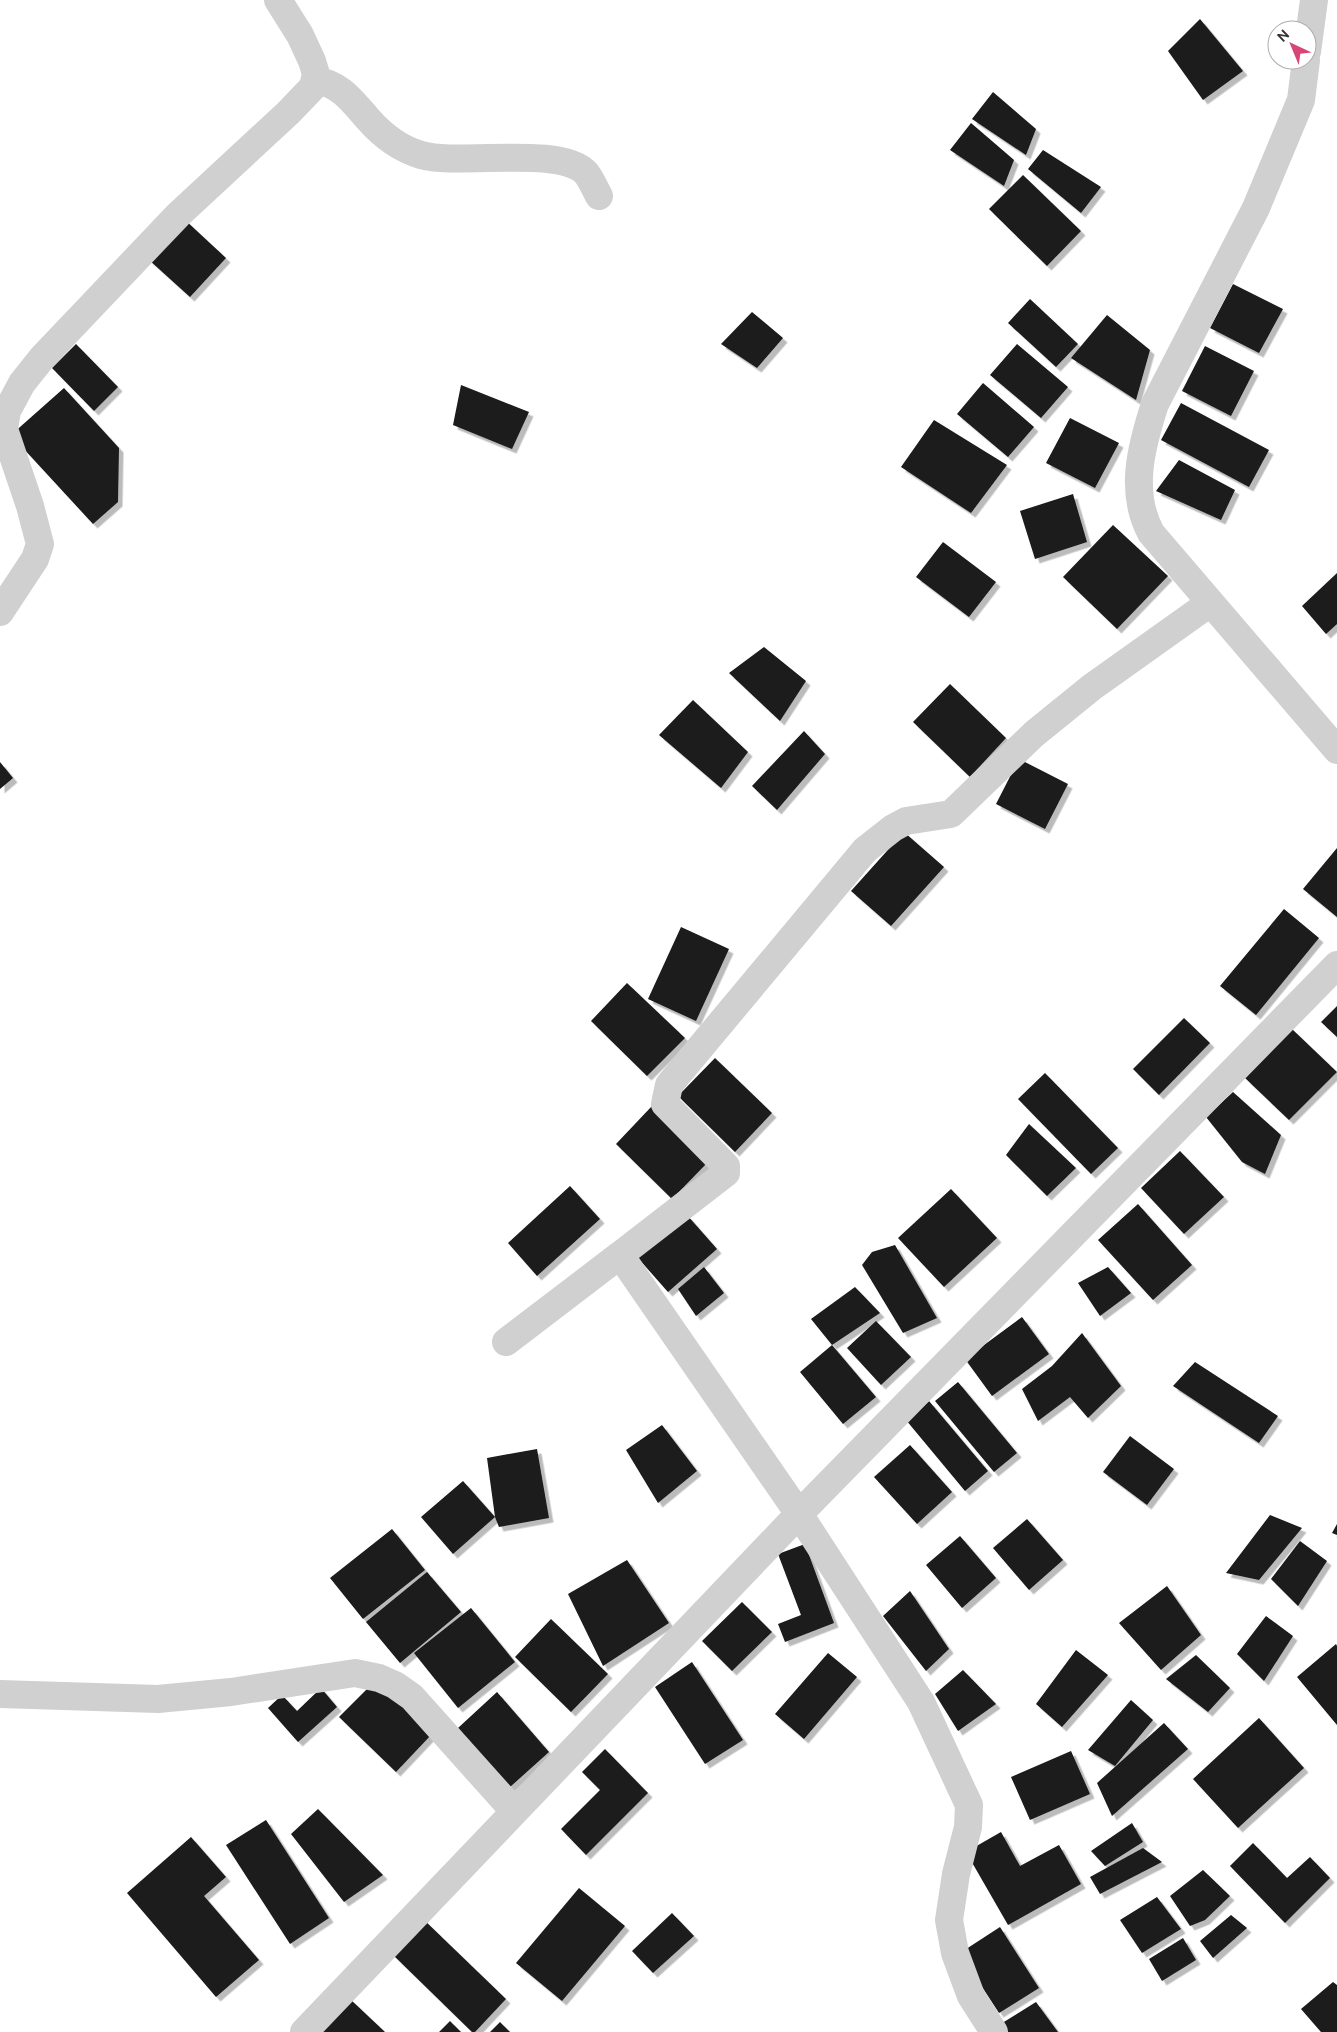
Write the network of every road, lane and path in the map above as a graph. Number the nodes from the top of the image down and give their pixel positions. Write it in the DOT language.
graph roads {
  1 [pos="278,0"];
  2 [pos="1314,0"];
  3 [pos="1311,20"];
  4 [pos="1305,70"];
  5 [pos="315,80"];
  6 [pos="599,196"];
  7 [pos="1210,603"];
  8 [pos="0,612"];
  9 [pos="1337,750"];
  10 [pos="1337,965"];
  11 [pos="620,1255"];
  12 [pos="506,1342"];
  13 [pos="799,1514"];
  14 [pos="0,1694"];
  15 [pos="514,1811"];
  16 [pos="304,2032"];
  17 [pos="994,2032"];
  1 -- 5 [label="street"];
  2 -- 3 [label="street"];
  4 -- 7 [label="street"];
  5 -- 6 [label="street"];
  5 -- 8 [label="street"];
  7 -- 9 [label="street"];
  7 -- 11 [label="street"];
  10 -- 13 [label="street"];
  11 -- 12 [label="street"];
  11 -- 13 [label="street"];
  13 -- 15 [label="street"];
  13 -- 17 [label="street"];
  14 -- 15 [label="street"];
  15 -- 16 [label="street"];
}
